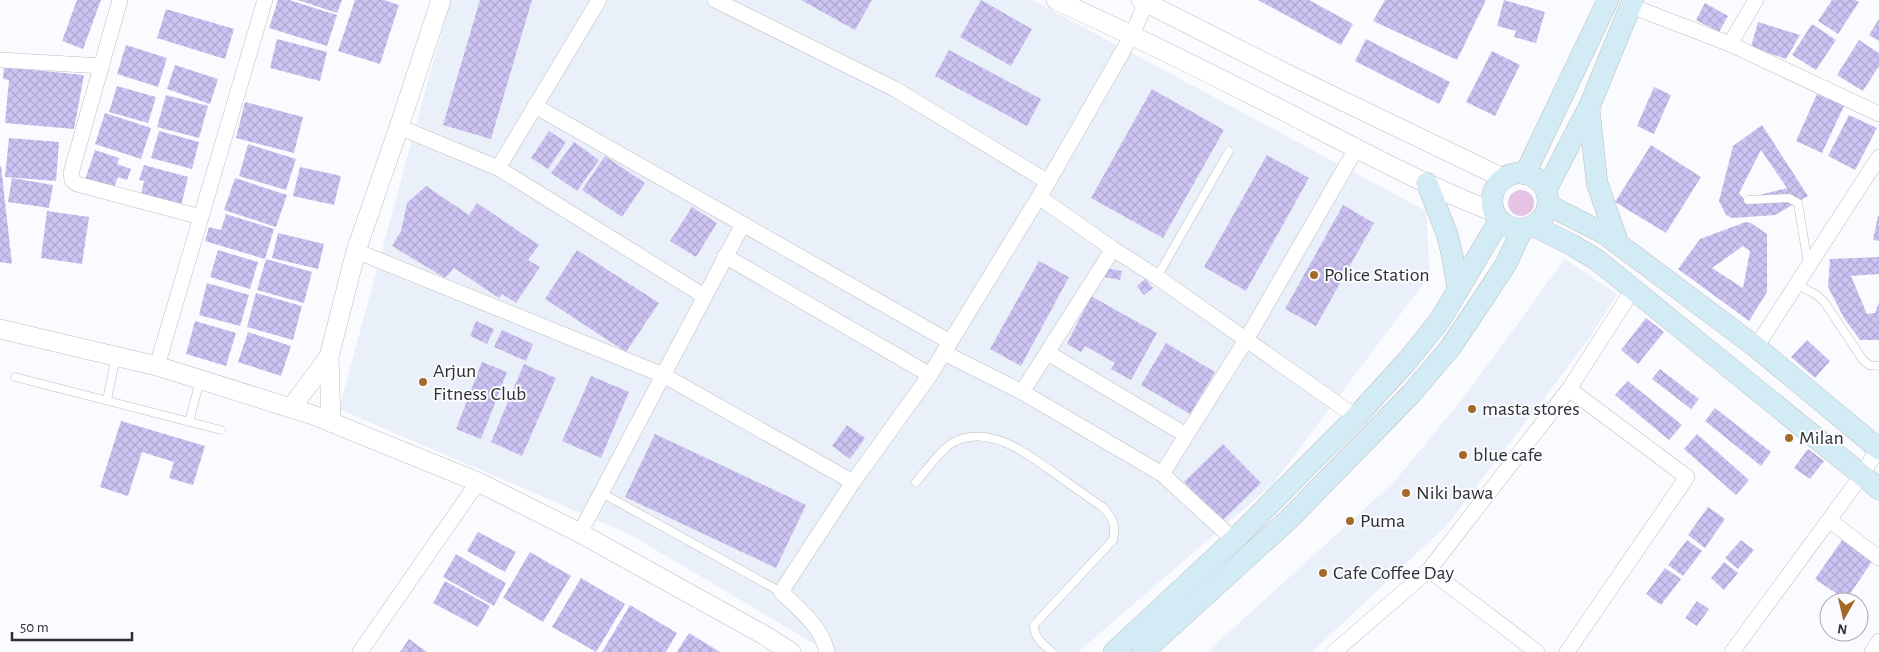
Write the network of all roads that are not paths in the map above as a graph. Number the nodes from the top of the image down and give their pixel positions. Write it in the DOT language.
graph roads {
  1 [pos="120,0"];
  2 [pos="265,0"];
  3 [pos="441,0"];
  4 [pos="599,0"];
  5 [pos="715,0"];
  6 [pos="1056,0"];
  7 [pos="1608,0"];
  8 [pos="1756,0"];
  9 [pos="1144,1"];
  10 [pos="1632,3"];
  11 [pos="1132,35"];
  12 [pos="1730,44"];
  13 [pos="0,60"];
  14 [pos="102,66"];
  15 [pos="535,106"];
  16 [pos="1589,108"];
  17 [pos="1879,114"];
  18 [pos="400,127"];
  19 [pos="1356,149"];
  20 [pos="1229,150"];
  21 [pos="1879,157"];
  22 [pos="498,168"];
  23 [pos="1525,174"];
  24 [pos="1504,178"];
  25 [pos="1048,182"];
  26 [pos="1426,183"];
  27 [pos="1039,197"];
  28 [pos="1547,197"];
  29 [pos="1748,200"];
  30 [pos="201,217"];
  31 [pos="1497,217"];
  32 [pos="743,224"];
  33 [pos="1528,228"];
  34 [pos="1618,243"];
  35 [pos="1113,249"];
  36 [pos="356,251"];
  37 [pos="725,256"];
  38 [pos="1808,266"];
  39 [pos="1157,277"];
  40 [pos="1796,284"];
  41 [pos="1634,288"];
  42 [pos="1458,290"];
  43 [pos="704,296"];
  44 [pos="0,329"];
  45 [pos="1246,340"];
  46 [pos="947,347"];
  47 [pos="1756,347"];
  48 [pos="1048,353"];
  49 [pos="116,356"];
  50 [pos="329,357"];
  51 [pos="157,366"];
  52 [pos="1879,366"];
  53 [pos="663,375"];
  54 [pos="930,375"];
  55 [pos="15,377"];
  56 [pos="200,380"];
  57 [pos="1569,389"];
  58 [pos="1022,392"];
  59 [pos="107,400"];
  60 [pos="292,408"];
  61 [pos="1356,416"];
  62 [pos="189,422"];
  63 [pos="331,422"];
  64 [pos="222,430"];
  65 [pos="1186,434"];
  66 [pos="1879,448"];
  67 [pos="1162,474"];
  68 [pos="1862,475"];
  69 [pos="478,482"];
  70 [pos="853,482"];
  71 [pos="916,482"];
  72 [pos="1879,489"];
  73 [pos="600,492"];
  74 [pos="1829,520"];
  75 [pos="580,533"];
  76 [pos="1234,540"];
  77 [pos="1879,558"];
  78 [pos="1430,570"];
  79 [pos="781,592"];
  80 [pos="360,652"];
  81 [pos="791,652"];
  82 [pos="827,652"];
  83 [pos="1052,652"];
  84 [pos="1114,652"];
  85 [pos="1143,652"];
  86 [pos="1334,652"];
  87 [pos="1537,652"];
  88 [pos="1567,652"];
  89 [pos="1732,652"];
  1 -- 14 [label="street"];
  2 -- 30 [label="street"];
  3 -- 18 [label="street"];
  4 -- 15 [label="street"];
  5 -- 25 [label="street"];
  6 -- 11 [label="street"];
  7 -- 23 [label="main road"];
  8 -- 12 [label="street"];
  9 -- 11 [label="street"];
  9 -- 24 [label="street"];
  10 -- 12 [label="street"];
  10 -- 16 [label="main road"];
  11 -- 19 [label="street"];
  11 -- 25 [label="street"];
  12 -- 17 [label="street"];
  13 -- 14 [label="street"];
  14 -- 30 [label="street"];
  15 -- 22 [label="street"];
  15 -- 32 [label="street"];
  16 -- 28 [label="main road"];
  16 -- 34 [label="main road"];
  18 -- 22 [label="street"];
  18 -- 36 [label="street"];
  19 -- 26 [label="street"];
  19 -- 45 [label="street"];
  20 -- 39 [label="lane"];
  21 -- 38 [label="street"];
  22 -- 43 [label="street"];
  23 -- 24 [label="main road"];
  23 -- 28 [label="main road"];
  24 -- 31 [label="main road"];
  25 -- 27 [label="street"];
  26 -- 31 [label="street"];
  26 -- 42 [label="main road"];
  27 -- 35 [label="street"];
  27 -- 46 [label="street"];
  28 -- 33 [label="main road"];
  28 -- 34 [label="main road"];
  29 -- 38 [label="lane"];
  30 -- 51 [label="street"];
  31 -- 33 [label="main road"];
  31 -- 42 [label="main road"];
  32 -- 37 [label="street"];
  32 -- 46 [label="street"];
  33 -- 41 [label="main road"];
  33 -- 85 [label="main road"];
  34 -- 47 [label="main road"];
  35 -- 39 [label="street"];
  35 -- 48 [label="street"];
  36 -- 50 [label="street"];
  36 -- 53 [label="street"];
  37 -- 43 [label="street"];
  37 -- 54 [label="street"];
  38 -- 40 [label="street"];
  39 -- 45 [label="street"];
  40 -- 47 [label="street"];
  40 -- 52 [label="lane"];
  41 -- 57 [label="street"];
  41 -- 68 [label="main road"];
  42 -- 61 [label="main road"];
  43 -- 53 [label="street"];
  44 -- 49 [label="street"];
  45 -- 61 [label="street"];
  45 -- 65 [label="street"];
  46 -- 54 [label="street"];
  46 -- 58 [label="street"];
  47 -- 66 [label="main road"];
  48 -- 58 [label="street"];
  48 -- 65 [label="street"];
  49 -- 51 [label="street"];
  49 -- 59 [label="lane"];
  50 -- 60 [label="street"];
  50 -- 63 [label="street"];
  51 -- 56 [label="street"];
  53 -- 70 [label="street"];
  53 -- 73 [label="street"];
  54 -- 70 [label="street"];
  55 -- 59 [label="lane"];
  56 -- 60 [label="street"];
  56 -- 62 [label="lane"];
  57 -- 78 [label="street"];
  57 -- 88 [label="street"];
  58 -- 67 [label="street"];
  59 -- 62 [label="lane"];
  60 -- 63 [label="street"];
  61 -- 76 [label="main road"];
  62 -- 64 [label="lane"];
  63 -- 69 [label="street"];
  65 -- 67 [label="street"];
  66 -- 68 [label="street"];
  67 -- 76 [label="street"];
  68 -- 72 [label="main road"];
  68 -- 74 [label="street"];
  69 -- 75 [label="street"];
  69 -- 80 [label="street"];
  70 -- 79 [label="street"];
  71 -- 83 [label="lane"];
  73 -- 75 [label="street"];
  73 -- 79 [label="lane"];
  74 -- 77 [label="street"];
  74 -- 89 [label="street"];
  75 -- 81 [label="street"];
  76 -- 84 [label="main road"];
  78 -- 86 [label="street"];
  78 -- 87 [label="street"];
  79 -- 82 [label="street"];
}
